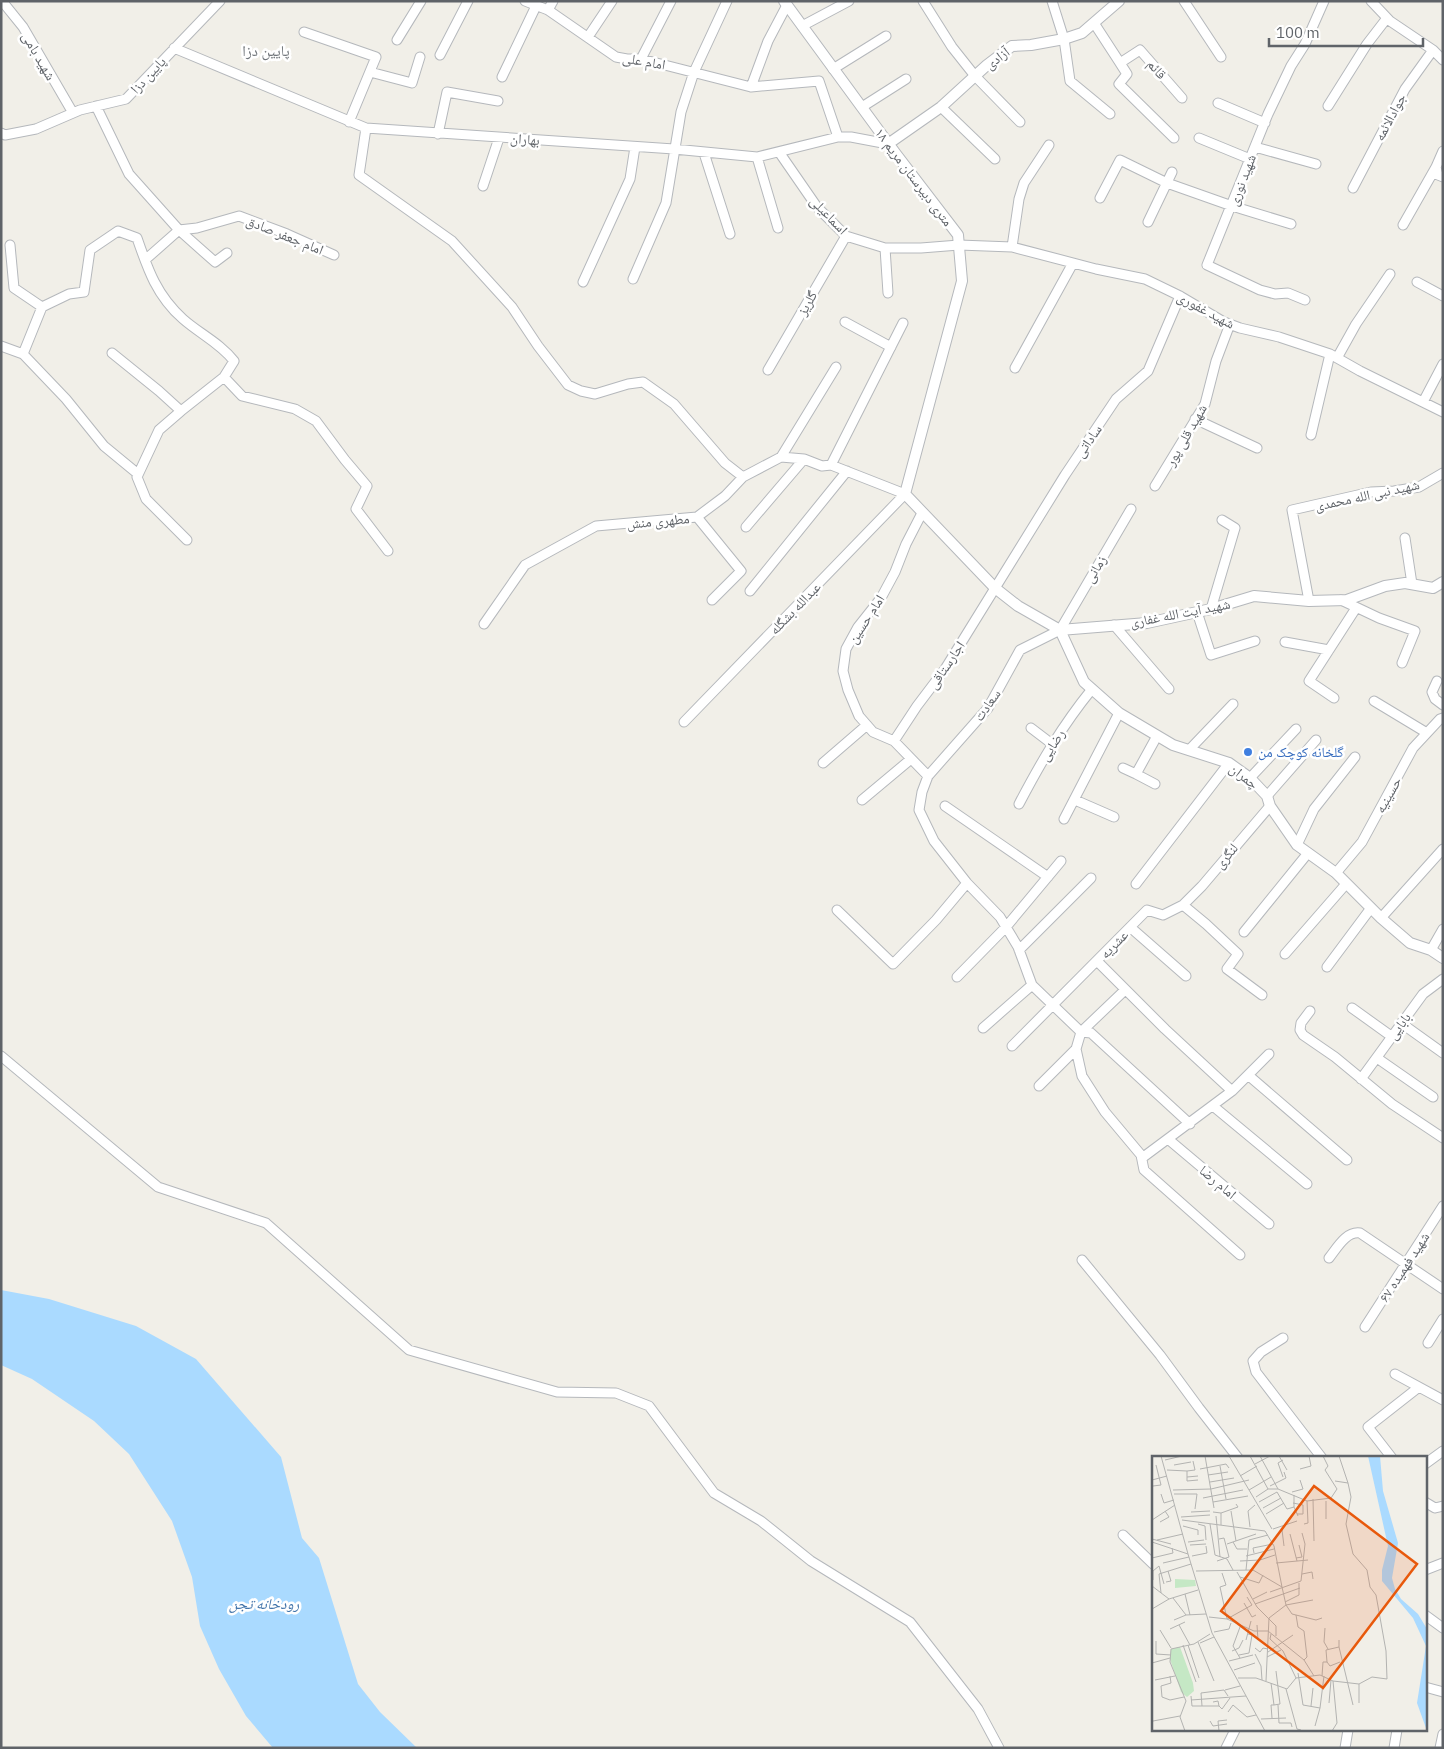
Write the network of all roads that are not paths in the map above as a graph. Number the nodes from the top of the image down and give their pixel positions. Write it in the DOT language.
graph roads {
  1 [pos="2,1"];
  2 [pos="220,1"];
  3 [pos="422,1"];
  4 [pos="468,1"];
  5 [pos="525,1"];
  6 [pos="553,1"];
  7 [pos="612,1"];
  8 [pos="671,1"];
  9 [pos="727,1"];
  10 [pos="849,1"];
  11 [pos="923,1"];
  12 [pos="1052,1"];
  13 [pos="1119,1"];
  14 [pos="1184,1"];
  15 [pos="1324,1"];
  16 [pos="1371,1"];
  17 [pos="786,3"];
  18 [pos="536,6"];
  19 [pos="548,10"];
  20 [pos="1387,18"];
  21 [pos="1094,23"];
  22 [pos="802,26"];
  23 [pos="304,32"];
  24 [pos="886,36"];
  25 [pos="588,37"];
  26 [pos="1064,39"];
  27 [pos="397,40"];
  28 [pos="174,48"];
  29 [pos="1433,50"];
  30 [pos="440,55"];
  31 [pos="420,57"];
  32 [pos="1220,57"];
  33 [pos="641,59"];
  34 [pos="1443,60"];
  35 [pos="1120,63"];
  36 [pos="834,69"];
  37 [pos="370,72"];
  38 [pos="694,72"];
  39 [pos="502,76"];
  40 [pos="975,76"];
  41 [pos="906,79"];
  42 [pos="748,86"];
  43 [pos="1182,98"];
  44 [pos="498,101"];
  45 [pos="1218,103"];
  46 [pos="96,106"];
  47 [pos="1328,106"];
  48 [pos="862,107"];
  49 [pos="941,107"];
  50 [pos="73,113"];
  51 [pos="1110,114"];
  52 [pos="349,122"];
  53 [pos="1020,122"];
  54 [pos="1265,123"];
  55 [pos="366,128"];
  56 [pos="1,133"];
  57 [pos="438,134"];
  58 [pos="838,137"];
  59 [pos="499,138"];
  60 [pos="1174,138"];
  61 [pos="1199,138"];
  62 [pos="888,144"];
  63 [pos="1050,144"];
  64 [pos="634,147"];
  65 [pos="1255,147"];
  66 [pos="674,150"];
  67 [pos="1443,151"];
  68 [pos="704,152"];
  69 [pos="780,152"];
  70 [pos="756,157"];
  71 [pos="995,159"];
  72 [pos="1250,159"];
  73 [pos="1316,164"];
  74 [pos="1436,167"];
  75 [pos="1172,172"];
  76 [pos="1443,177"];
  77 [pos="1167,183"];
  78 [pos="483,186"];
  79 [pos="1353,188"];
  80 [pos="1100,198"];
  81 [pos="1232,206"];
  82 [pos="1148,222"];
  83 [pos="1291,224"];
  84 [pos="1403,226"];
  85 [pos="778,228"];
  86 [pos="179,230"];
  87 [pos="730,234"];
  88 [pos="846,236"];
  89 [pos="10,245"];
  90 [pos="959,246"];
  91 [pos="1012,247"];
  92 [pos="885,248"];
  93 [pos="227,253"];
  94 [pos="334,255"];
  95 [pos="145,260"];
  96 [pos="1072,263"];
  97 [pos="1390,274"];
  98 [pos="633,279"];
  99 [pos="583,282"];
  100 [pos="1416,282"];
  101 [pos="888,293"];
  102 [pos="1180,296"];
  103 [pos="1443,296"];
  104 [pos="1305,300"];
  105 [pos="42,307"];
  106 [pos="845,322"];
  107 [pos="903,323"];
  108 [pos="1230,324"];
  109 [pos="1,346"];
  110 [pos="891,347"];
  111 [pos="112,353"];
  112 [pos="23,354"];
  113 [pos="1333,356"];
  114 [pos="1443,364"];
  115 [pos="836,367"];
  116 [pos="1014,368"];
  117 [pos="768,370"];
  118 [pos="224,377"];
  119 [pos="1423,402"];
  120 [pos="181,411"];
  121 [pos="1443,412"];
  122 [pos="1196,419"];
  123 [pos="1311,435"];
  124 [pos="1257,448"];
  125 [pos="781,457"];
  126 [pos="804,459"];
  127 [pos="831,465"];
  128 [pos="847,471"];
  129 [pos="1443,473"];
  130 [pos="138,474"];
  131 [pos="743,477"];
  132 [pos="1156,486"];
  133 [pos="905,494"];
  134 [pos="1131,509"];
  135 [pos="922,513"];
  136 [pos="697,518"];
  137 [pos="1222,520"];
  138 [pos="746,527"];
  139 [pos="1405,538"];
  140 [pos="187,540"];
  141 [pos="388,551"];
  142 [pos="1443,582"];
  143 [pos="1412,584"];
  144 [pos="995,588"];
  145 [pos="750,591"];
  146 [pos="712,600"];
  147 [pos="1341,600"];
  148 [pos="1309,601"];
  149 [pos="1356,608"];
  150 [pos="1211,610"];
  151 [pos="1198,612"];
  152 [pos="484,624"];
  153 [pos="1114,625"];
  154 [pos="1060,630"];
  155 [pos="1255,641"];
  156 [pos="1285,642"];
  157 [pos="1329,650"];
  158 [pos="1402,664"];
  159 [pos="1437,681"];
  160 [pos="1092,689"];
  161 [pos="1169,689"];
  162 [pos="1334,698"];
  163 [pos="1374,701"];
  164 [pos="1233,704"];
  165 [pos="1443,705"];
  166 [pos="1119,713"];
  167 [pos="1443,718"];
  168 [pos="684,722"];
  169 [pos="867,725"];
  170 [pos="1031,728"];
  171 [pos="1296,729"];
  172 [pos="1427,733"];
  173 [pos="1157,736"];
  174 [pos="1316,740"];
  175 [pos="894,741"];
  176 [pos="1052,744"];
  177 [pos="1189,750"];
  178 [pos="1355,757"];
  179 [pos="911,759"];
  180 [pos="823,763"];
  181 [pos="1229,763"];
  182 [pos="1123,768"];
  183 [pos="1136,774"];
  184 [pos="928,776"];
  185 [pos="1250,778"];
  186 [pos="1155,784"];
  187 [pos="862,800"];
  188 [pos="1075,800"];
  189 [pos="1268,801"];
  190 [pos="1019,804"];
  191 [pos="945,806"];
  192 [pos="1114,817"];
  193 [pos="1064,819"];
  194 [pos="1297,845"];
  195 [pos="1443,850"];
  196 [pos="1308,853"];
  197 [pos="1061,861"];
  198 [pos="1336,874"];
  199 [pos="1048,877"];
  200 [pos="1091,878"];
  201 [pos="967,883"];
  202 [pos="1136,884"];
  203 [pos="1346,884"];
  204 [pos="1182,905"];
  205 [pos="1371,908"];
  206 [pos="837,910"];
  207 [pos="1381,918"];
  208 [pos="1006,927"];
  209 [pos="1130,927"];
  210 [pos="1443,929"];
  211 [pos="1244,932"];
  212 [pos="1019,950"];
  213 [pos="1431,950"];
  214 [pos="1285,954"];
  215 [pos="1443,958"];
  216 [pos="1097,962"];
  217 [pos="1327,967"];
  218 [pos="1186,976"];
  219 [pos="957,977"];
  220 [pos="1443,980"];
  221 [pos="1032,985"];
  222 [pos="1125,990"];
  223 [pos="1262,995"];
  224 [pos="1053,1005"];
  225 [pos="1352,1008"];
  226 [pos="1310,1011"];
  227 [pos="1401,1023"];
  228 [pos="983,1028"];
  229 [pos="1081,1032"];
  230 [pos="1391,1036"];
  231 [pos="1012,1046"];
  232 [pos="1076,1049"];
  233 [pos="1443,1053"];
  234 [pos="1269,1054"];
  235 [pos="1,1056"];
  236 [pos="1377,1058"];
  237 [pos="1248,1075"];
  238 [pos="1361,1079"];
  239 [pos="1039,1086"];
  240 [pos="1232,1091"];
  241 [pos="1433,1097"];
  242 [pos="1213,1106"];
  243 [pos="1190,1124"];
  244 [pos="1443,1138"];
  245 [pos="1168,1140"];
  246 [pos="1142,1158"];
  247 [pos="1347,1160"];
  248 [pos="1307,1184"];
  249 [pos="1443,1206"];
  250 [pos="1269,1224"];
  251 [pos="1240,1255"];
  252 [pos="1329,1258"];
  253 [pos="1082,1260"];
  254 [pos="1406,1265"];
  255 [pos="1443,1289"];
  256 [pos="1443,1318"];
  257 [pos="1365,1327"];
  258 [pos="1283,1338"];
  259 [pos="1428,1343"];
  260 [pos="1395,1374"];
  261 [pos="1419,1387"];
  262 [pos="1443,1400"];
  263 [pos="1443,1452"];
  264 [pos="1236,1456"];
  265 [pos="1320,1456"];
  266 [pos="1390,1456"];
  267 [pos="1426,1463"];
  268 [pos="1426,1503"];
  269 [pos="1443,1506"];
  270 [pos="1123,1535"];
  271 [pos="1152,1563"];
  272 [pos="1440,1566"];
  273 [pos="1426,1570"];
  274 [pos="1426,1616"];
  275 [pos="1443,1628"];
  276 [pos="1426,1687"];
  277 [pos="1443,1692"];
  278 [pos="1234,1732"];
  279 [pos="1348,1732"];
  280 [pos="1397,1732"];
  281 [pos="1443,1734"];
  282 [pos="999,1748"];
  283 [pos="1226,1748"];
  284 [pos="1345,1748"];
  285 [pos="1394,1748"];
  286 [pos="1440,1748"];
  1 -- 50 [label="street, شهید بامی"];
  2 -- 28 [label="street, پایین دزا"];
  3 -- 27 [label="street"];
  4 -- 30 [label="street"];
  5 -- 18 [label="street, امام علی"];
  6 -- 19 [label="street"];
  7 -- 25 [label="street"];
  8 -- 33 [label="street"];
  9 -- 38 [label="street"];
  10 -- 22 [label="street"];
  11 -- 40 [label="street"];
  12 -- 26 [label="street"];
  13 -- 21 [label="street, آزادی"];
  14 -- 32 [label="street"];
  15 -- 54 [label="street, شهید نوری"];
  16 -- 20 [label="street"];
  17 -- 22 [label="street, ۱۸ متری دبیرستان مریم"];
  17 -- 42 [label="street"];
  18 -- 19 [label="street, امام علی"];
  18 -- 39 [label="street"];
  19 -- 25 [label="street, امام علی"];
  20 -- 29 [label="street"];
  20 -- 47 [label="street"];
  21 -- 26 [label="street, آزادی"];
  21 -- 35 [label="street"];
  22 -- 36 [label="street, ۱۸ متری دبیرستان مریم"];
  23 -- 37 [label="street"];
  24 -- 36 [label="street"];
  25 -- 33 [label="street, امام علی"];
  26 -- 40 [label="street, آزادی"];
  26 -- 51 [label="street"];
  28 -- 46 [label="street, پایین دزا"];
  28 -- 52 [label="street, بهاران"];
  29 -- 34 [label="street"];
  29 -- 79 [label="street, جوادالائمه"];
  31 -- 37 [label="street"];
  33 -- 38 [label="street, امام علی"];
  35 -- 43 [label="street, قائم"];
  35 -- 60 [label="street"];
  36 -- 48 [label="street, ۱۸ متری دبیرستان مریم"];
  37 -- 52 [label="street"];
  38 -- 42 [label="street, امام علی"];
  38 -- 66 [label="street"];
  40 -- 49 [label="street, آزادی"];
  40 -- 53 [label="street"];
  41 -- 48 [label="street"];
  42 -- 58 [label="street"];
  44 -- 57 [label="street"];
  45 -- 54 [label="street"];
  46 -- 50 [label="street, پایین دزا"];
  46 -- 86 [label="street"];
  48 -- 62 [label="street, ۱۸ متری دبیرستان مریم"];
  49 -- 62 [label="street, آزادی"];
  49 -- 71 [label="street"];
  50 -- 56 [label="street, پایین دزا"];
  52 -- 55 [label="street, بهاران"];
  54 -- 65 [label="street, شهید نوری"];
  55 -- 57 [label="street, بهاران"];
  55 -- 131 [label="street"];
  57 -- 59 [label="street, بهاران"];
  58 -- 62 [label="street, بهاران"];
  58 -- 69 [label="street, بهاران"];
  59 -- 64 [label="street, بهاران"];
  59 -- 78 [label="street"];
  61 -- 72 [label="street"];
  62 -- 90 [label="street, ۱۸ متری دبیرستان مریم"];
  63 -- 91 [label="street"];
  64 -- 66 [label="street, بهاران"];
  64 -- 99 [label="street"];
  65 -- 72 [label="street, شهید نوری"];
  65 -- 73 [label="street"];
  66 -- 68 [label="street, بهاران"];
  66 -- 98 [label="street"];
  67 -- 74 [label="street"];
  68 -- 70 [label="street, بهاران"];
  68 -- 87 [label="street"];
  69 -- 70 [label="street, بهاران"];
  69 -- 88 [label="street, اسماعیلی"];
  70 -- 85 [label="street"];
  72 -- 81 [label="street, شهید نوری"];
  74 -- 76 [label="street"];
  74 -- 84 [label="street"];
  75 -- 77 [label="street"];
  77 -- 80 [label="street"];
  77 -- 81 [label="street"];
  77 -- 82 [label="street"];
  81 -- 83 [label="street"];
  81 -- 104 [label="street, شهید نوری"];
  86 -- 93 [label="street"];
  86 -- 94 [label="street, امام جعفر صادق"];
  86 -- 95 [label="street"];
  88 -- 92 [label="street, اسماعیلی"];
  88 -- 117 [label="street, گلریز"];
  89 -- 105 [label="street"];
  90 -- 91 [label="street, شهید غفوری"];
  90 -- 92 [label="street, اسماعیلی"];
  90 -- 133 [label="street, ۱۸ متری دبیرستان مریم"];
  91 -- 96 [label="street, شهید غفوری"];
  92 -- 101 [label="street"];
  95 -- 105 [label="street"];
  95 -- 118 [label="street"];
  96 -- 102 [label="street, شهید غفوری"];
  96 -- 116 [label="street"];
  97 -- 113 [label="street"];
  100 -- 103 [label="street"];
  102 -- 108 [label="street, شهید غفوری"];
  102 -- 144 [label="street, ساداتی"];
  105 -- 112 [label="street"];
  106 -- 110 [label="street"];
  107 -- 110 [label="street"];
  108 -- 113 [label="street, شهید غفوری"];
  108 -- 122 [label="street, شهید قلی پور"];
  109 -- 112 [label="street"];
  110 -- 127 [label="street"];
  111 -- 120 [label="street"];
  112 -- 130 [label="street"];
  113 -- 119 [label="street, شهید غفوری"];
  113 -- 123 [label="street"];
  114 -- 119 [label="street"];
  115 -- 125 [label="street"];
  118 -- 120 [label="street"];
  118 -- 141 [label="street"];
  119 -- 121 [label="street, شهید غفوری"];
  120 -- 130 [label="street"];
  122 -- 124 [label="street"];
  122 -- 132 [label="street, شهید قلی پور"];
  125 -- 126 [label="street"];
  125 -- 131 [label="street, مطهری منش"];
  126 -- 127 [label="street"];
  126 -- 138 [label="street"];
  127 -- 128 [label="street"];
  128 -- 133 [label="street"];
  128 -- 145 [label="street"];
  129 -- 148 [label="street, شهید نبی الله محمدی"];
  130 -- 140 [label="street"];
  131 -- 136 [label="street, مطهری منش"];
  133 -- 135 [label="street"];
  133 -- 168 [label="street, عبدالله بشگله"];
  134 -- 154 [label="street, زمانی"];
  135 -- 144 [label="street"];
  135 -- 169 [label="street, امام حسین"];
  136 -- 146 [label="street"];
  136 -- 152 [label="street, مطهری منش"];
  137 -- 150 [label="street"];
  139 -- 143 [label="street"];
  142 -- 143 [label="street, شهید آیت الله غفاری"];
  143 -- 147 [label="street, شهید آیت الله غفاری"];
  144 -- 154 [label="street"];
  144 -- 175 [label="street, اجارستاقی"];
  147 -- 148 [label="street, شهید آیت الله غفاری"];
  147 -- 149 [label="street"];
  148 -- 150 [label="street, شهید آیت الله غفاری"];
  149 -- 157 [label="street"];
  149 -- 158 [label="street"];
  150 -- 151 [label="street, شهید آیت الله غفاری"];
  151 -- 153 [label="street, شهید آیت الله غفاری"];
  151 -- 155 [label="street"];
  153 -- 154 [label="street, شهید آیت الله غفاری"];
  153 -- 161 [label="street"];
  154 -- 160 [label="street, چمران"];
  154 -- 184 [label="street, سعادت"];
  156 -- 157 [label="street"];
  157 -- 162 [label="street"];
  159 -- 165 [label="street"];
  160 -- 166 [label="street, چمران"];
  160 -- 176 [label="street, رضایی"];
  163 -- 172 [label="street"];
  164 -- 177 [label="street"];
  166 -- 173 [label="street, چمران"];
  166 -- 188 [label="street"];
  167 -- 172 [label="street, حسینیه"];
  169 -- 175 [label="street, امام حسین"];
  169 -- 180 [label="street"];
  170 -- 176 [label="street"];
  171 -- 185 [label="street"];
  172 -- 198 [label="street, حسینیه"];
  173 -- 177 [label="street, چمران"];
  173 -- 183 [label="street"];
  174 -- 189 [label="street, لنگری"];
  175 -- 179 [label="street"];
  176 -- 190 [label="street, رضایی"];
  177 -- 181 [label="street, چمران"];
  178 -- 194 [label="street"];
  179 -- 184 [label="street"];
  179 -- 187 [label="street"];
  181 -- 185 [label="street, چمران"];
  181 -- 202 [label="street"];
  182 -- 183 [label="street"];
  183 -- 186 [label="street"];
  184 -- 201 [label="street, سعادت"];
  185 -- 189 [label="street, چمران"];
  188 -- 192 [label="street"];
  188 -- 193 [label="street"];
  189 -- 194 [label="street, چمران"];
  189 -- 204 [label="street, لنگری"];
  191 -- 199 [label="street"];
  194 -- 196 [label="street, چمران"];
  195 -- 207 [label="street"];
  196 -- 198 [label="street, چمران"];
  196 -- 211 [label="street"];
  197 -- 199 [label="street"];
  198 -- 203 [label="street, چمران"];
  199 -- 208 [label="street"];
  200 -- 212 [label="street"];
  201 -- 206 [label="street"];
  201 -- 208 [label="street"];
  203 -- 205 [label="street, چمران"];
  203 -- 214 [label="street"];
  204 -- 209 [label="street, عشریه"];
  204 -- 223 [label="street"];
  205 -- 207 [label="street, چمران"];
  205 -- 217 [label="street"];
  207 -- 213 [label="street, چمران"];
  208 -- 212 [label="street"];
  208 -- 219 [label="street"];
  209 -- 216 [label="street, عشریه"];
  209 -- 218 [label="street"];
  210 -- 213 [label="street"];
  212 -- 221 [label="street"];
  213 -- 215 [label="street, چمران"];
  216 -- 222 [label="street"];
  216 -- 224 [label="street, عشریه"];
  220 -- 227 [label="street, بابایی"];
  221 -- 224 [label="street"];
  221 -- 228 [label="street"];
  222 -- 229 [label="street"];
  222 -- 240 [label="street"];
  224 -- 229 [label="street"];
  224 -- 231 [label="street, عشریه"];
  225 -- 230 [label="street"];
  226 -- 238 [label="street"];
  227 -- 230 [label="street, بابایی"];
  227 -- 233 [label="street"];
  229 -- 232 [label="street"];
  229 -- 243 [label="street"];
  230 -- 236 [label="street, بابایی"];
  232 -- 239 [label="street"];
  232 -- 246 [label="street"];
  234 -- 237 [label="street"];
  235 -- 282 [label="street"];
  236 -- 238 [label="street, بابایی"];
  236 -- 241 [label="street"];
  237 -- 240 [label="street"];
  237 -- 247 [label="street"];
  238 -- 244 [label="street"];
  240 -- 242 [label="street"];
  242 -- 243 [label="street"];
  242 -- 248 [label="street"];
  243 -- 245 [label="street"];
  245 -- 246 [label="street"];
  245 -- 250 [label="street, امام رضا"];
  246 -- 251 [label="street"];
  249 -- 254 [label="street, شهید فهمیده ۶۷"];
  252 -- 254 [label="street"];
  253 -- 264 [label="street"];
  254 -- 255 [label="street"];
  254 -- 257 [label="street, شهید فهمیده ۶۷"];
  256 -- 259 [label="street"];
  258 -- 265 [label="street"];
  260 -- 261 [label="street"];
  261 -- 262 [label="street"];
  261 -- 266 [label="street"];
  263 -- 267 [label="street"];
  268 -- 269 [label="street"];
  270 -- 271 [label="street"];
  272 -- 273 [label="street"];
  274 -- 275 [label="street"];
  276 -- 277 [label="street"];
  278 -- 283 [label="street"];
  279 -- 284 [label="street"];
  280 -- 285 [label="street"];
  281 -- 286 [label="street"];
}
